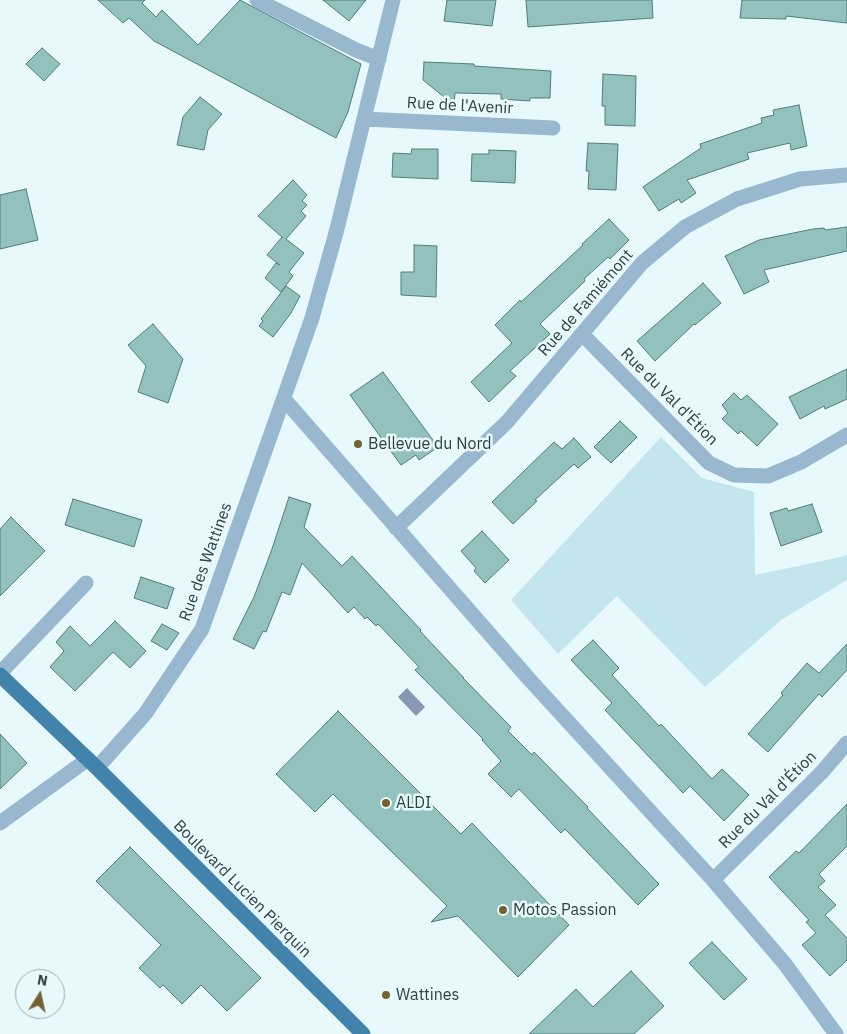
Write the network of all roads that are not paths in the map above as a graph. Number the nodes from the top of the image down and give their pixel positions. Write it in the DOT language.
graph roads {
  1 [pos="257,0"];
  2 [pos="393,0"];
  3 [pos="379,59"];
  4 [pos="364,119"];
  5 [pos="553,128"];
  6 [pos="847,175"];
  7 [pos="583,335"];
  8 [pos="284,399"];
  9 [pos="847,435"];
  10 [pos="396,528"];
  11 [pos="86,583"];
  12 [pos="0,674"];
  13 [pos="847,743"];
  14 [pos="92,764"];
  15 [pos="0,823"];
  16 [pos="713,880"];
  17 [pos="363,1034"];
  18 [pos="836,1034"];
  1 -- 3 [label="street"];
  2 -- 3 [label="street"];
  3 -- 4 [label="street, Rue des Wattines"];
  4 -- 5 [label="street, Rue de l'Avenir"];
  4 -- 8 [label="street, Rue des Wattines"];
  6 -- 7 [label="street, Rue de Famiémont"];
  7 -- 9 [label="street, Rue du Val d'Étion"];
  7 -- 10 [label="street, Rue de Famiémont"];
  8 -- 10 [label="street"];
  8 -- 14 [label="street, Rue des Wattines"];
  10 -- 16 [label="street"];
  11 -- 12 [label="street"];
  12 -- 14 [label="main road, Boulevard Lucien Pierquin"];
  13 -- 16 [label="street, Rue du Val d'Étion"];
  14 -- 15 [label="street, Rue des Wattines"];
  14 -- 17 [label="main road, Boulevard Lucien Pierquin"];
  16 -- 18 [label="street"];
}
